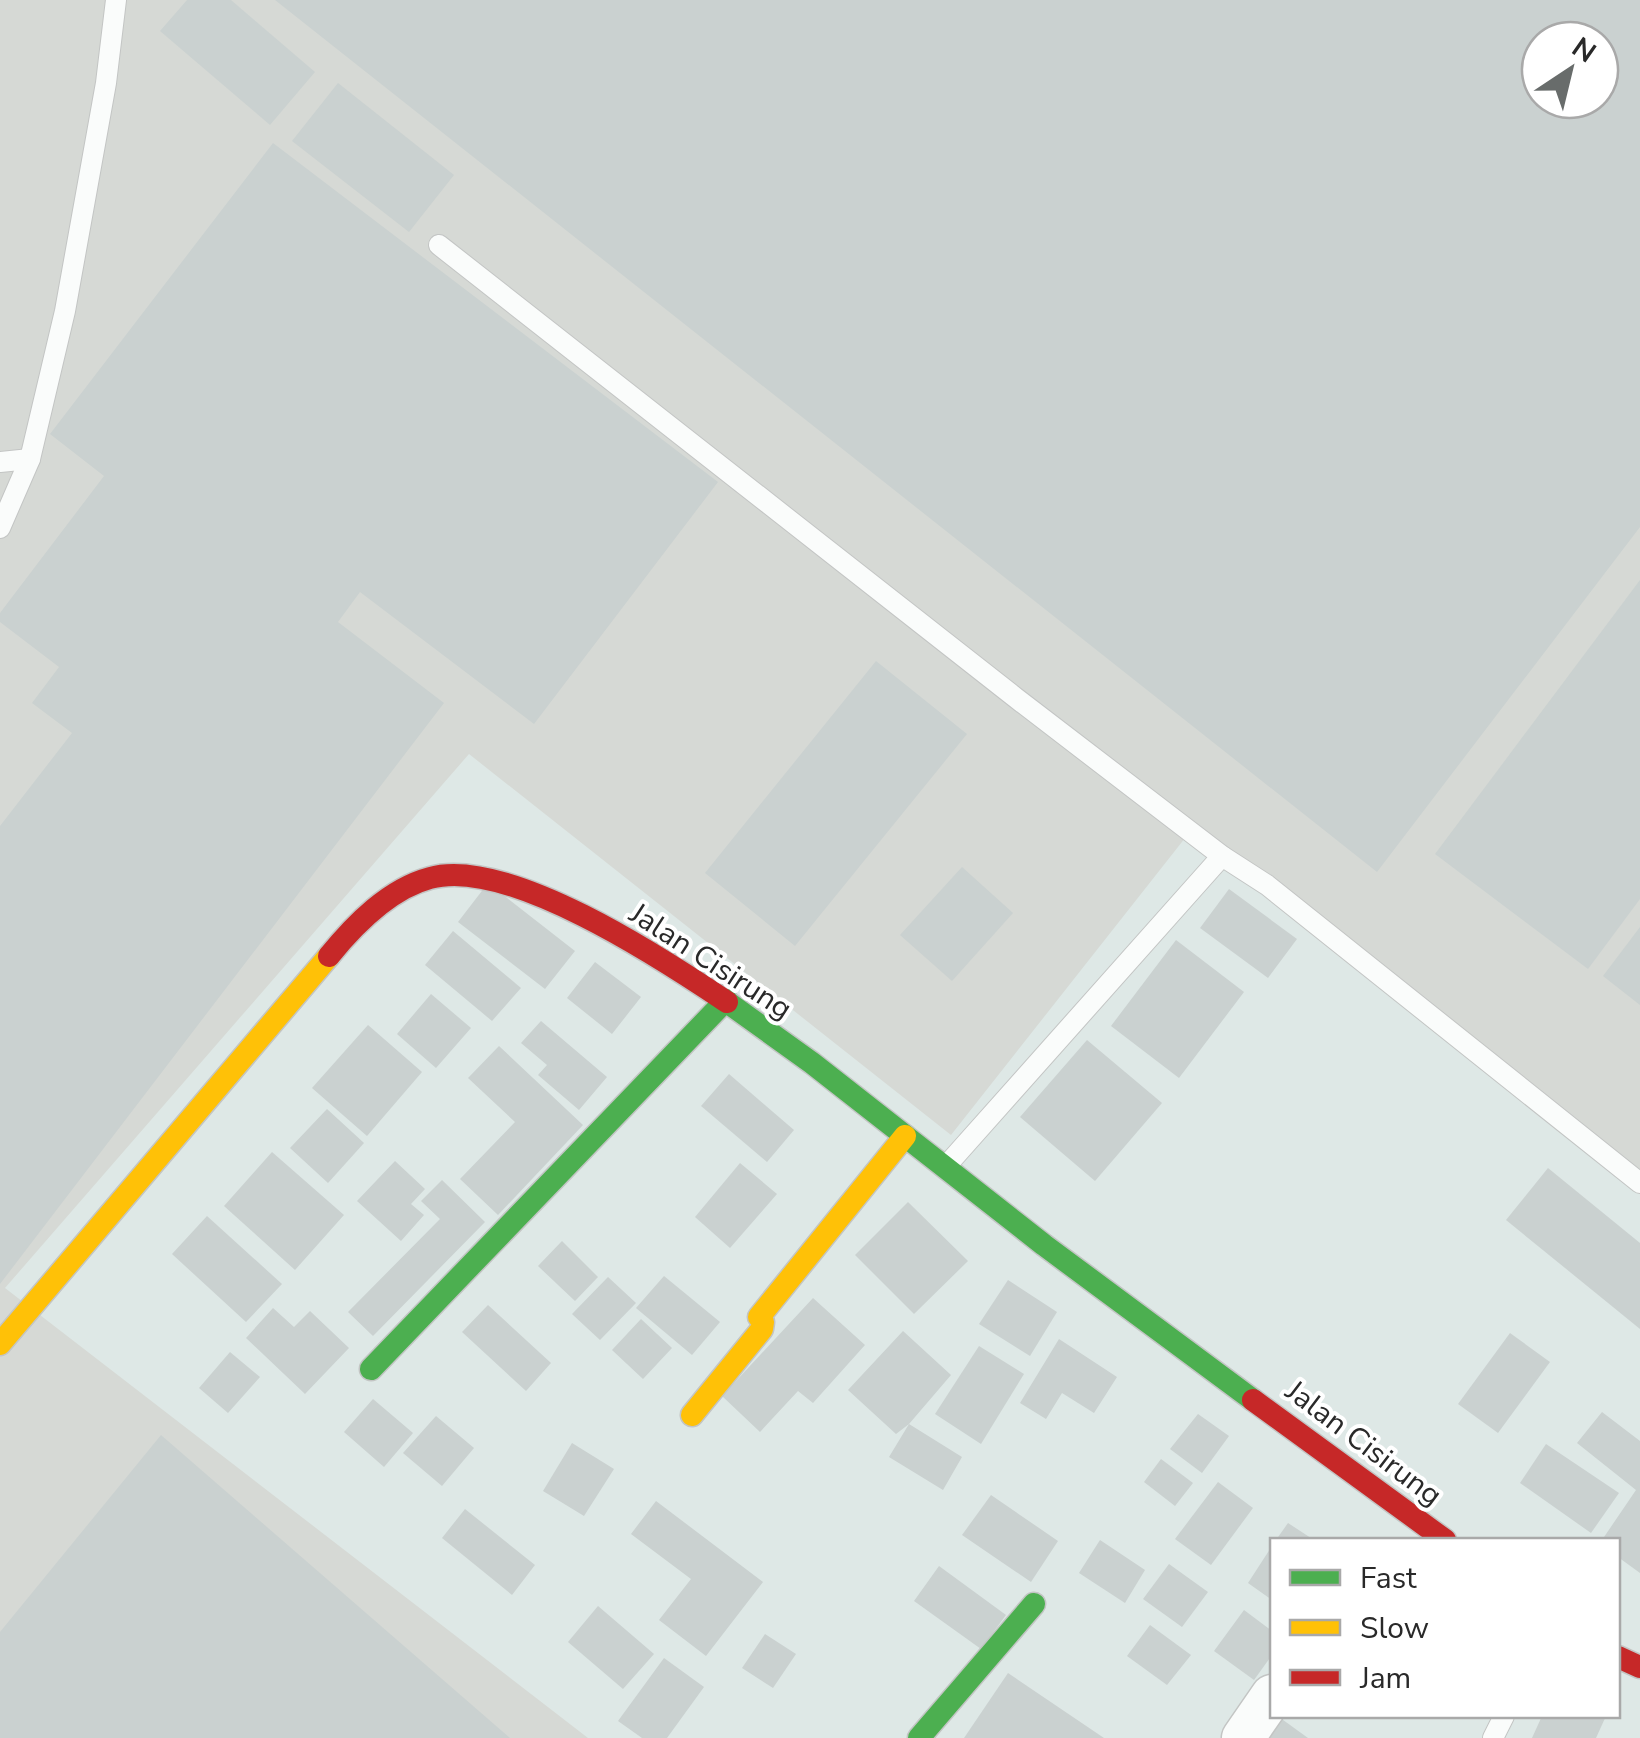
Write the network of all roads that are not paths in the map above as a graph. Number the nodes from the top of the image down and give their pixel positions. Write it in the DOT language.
graph roads {
  1 [pos="116,0"];
  2 [pos="439,245"];
  3 [pos="30,458"];
  4 [pos="0,462"];
  5 [pos="0,528"];
  6 [pos="1222,856"];
  7 [pos="726,1000"];
  8 [pos="905,1136"];
  9 [pos="946,1166"];
  10 [pos="1640,1183"];
  11 [pos="0,1344"];
  12 [pos="370,1369"];
  13 [pos="692,1415"];
  14 [pos="1394,1526"];
  15 [pos="1438,1538"];
  16 [pos="1034,1604"];
  17 [pos="1270,1699"];
  18 [pos="919,1738"];
  19 [pos="1243,1738"];
  1 -- 3 [label="lane"];
  2 -- 6 [label="lane"];
  3 -- 4 [label="lane"];
  3 -- 5 [label="lane"];
  6 -- 9 [label="lane"];
  6 -- 10 [label="lane"];
  7 -- 8 [label="main road, Jalan Cisirung"];
  7 -- 11 [label="main road, Jalan Cisirung"];
  7 -- 12 [label="main road"];
  8 -- 9 [label="main road, Jalan Cisirung"];
  8 -- 13 [label="main road"];
  9 -- 14 [label="main road, Jalan Cisirung"];
  14 -- 15 [label="main road, Jalan Cisirung"];
  16 -- 18 [label="main road"];
  17 -- 19 [label="street"];
}
